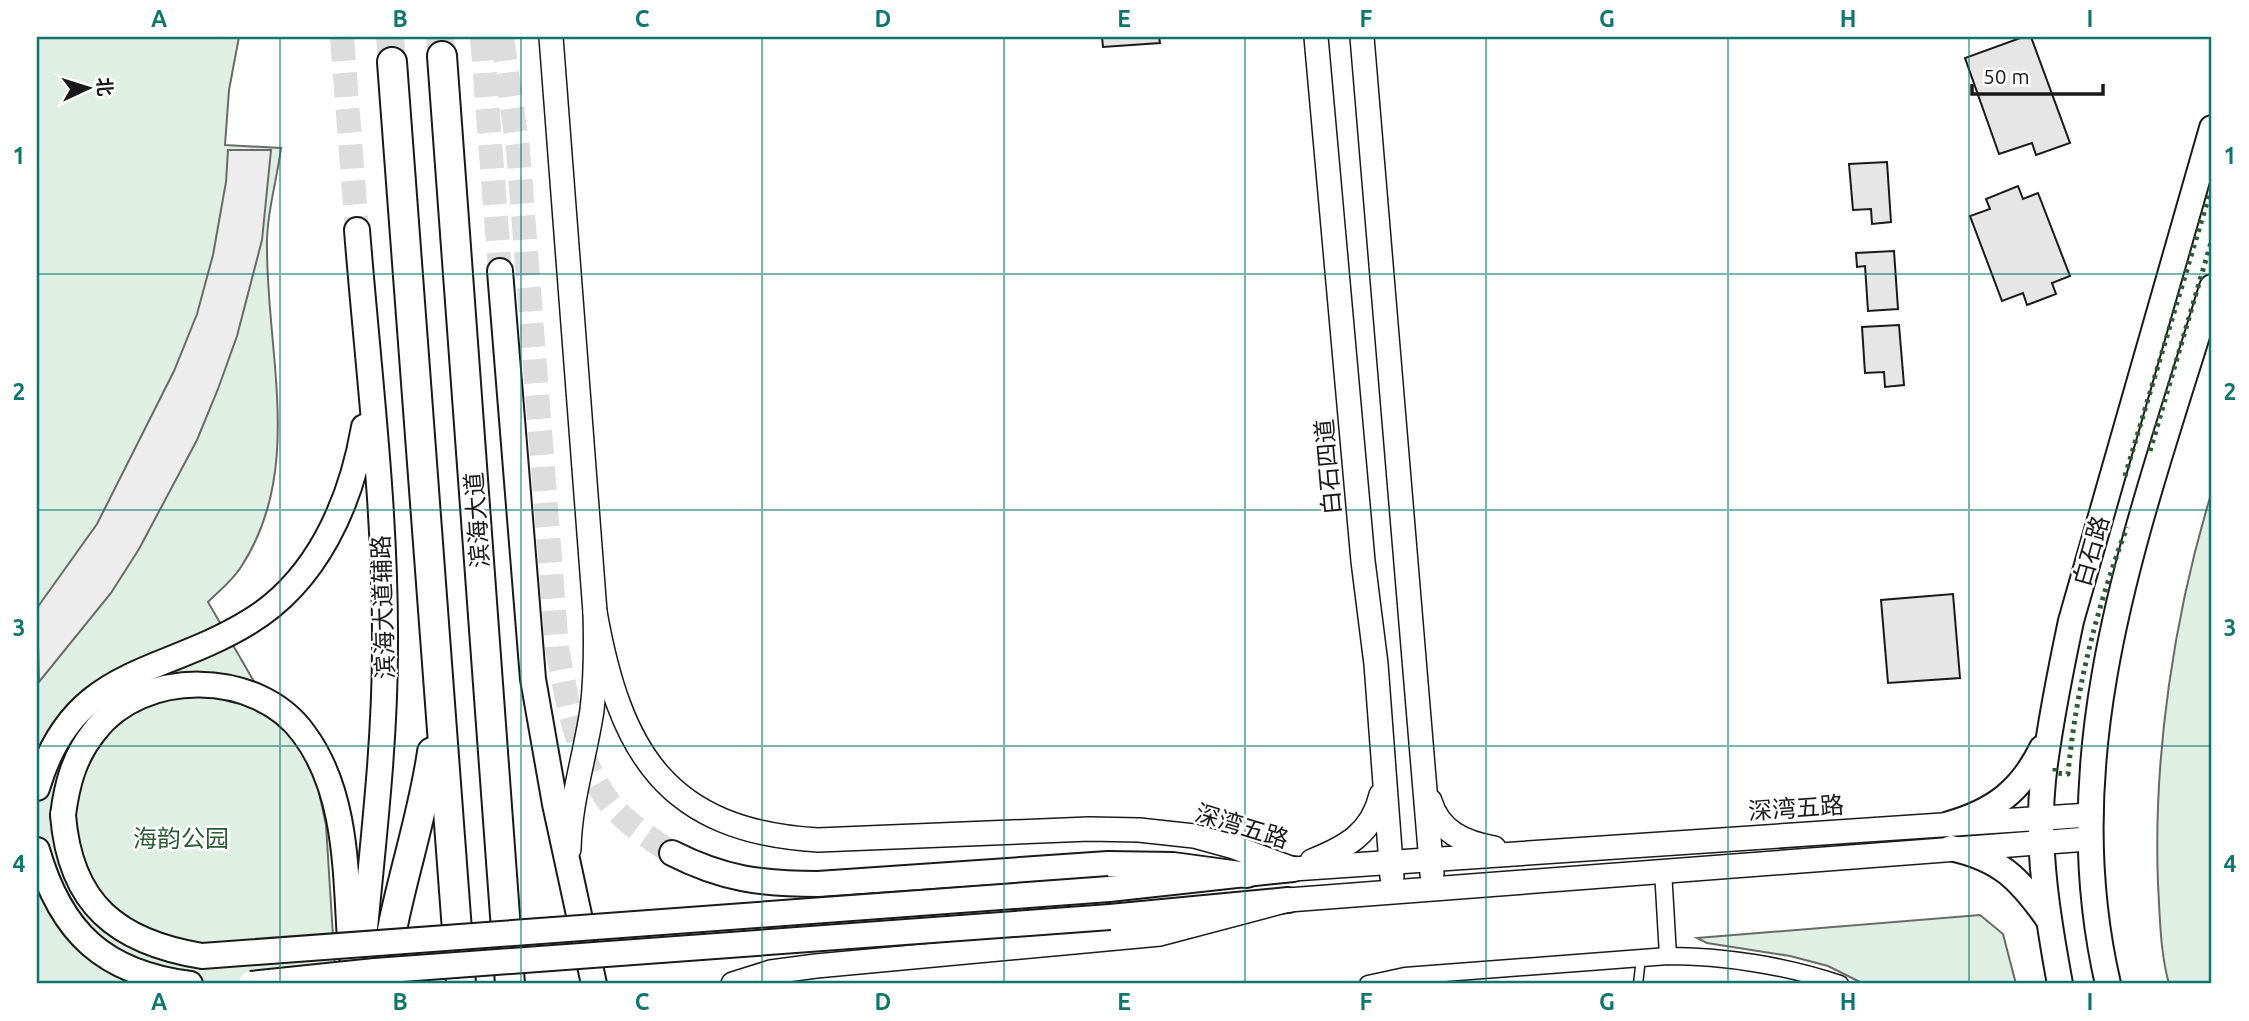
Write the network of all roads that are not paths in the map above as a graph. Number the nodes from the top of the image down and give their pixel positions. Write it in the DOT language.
graph roads {
  1 [pos="551,37"];
  2 [pos="1316,37"];
  3 [pos="1362,37"];
  4 [pos="442,56"];
  5 [pos="392,62"];
  6 [pos="2212,128"];
  7 [pos="357,230"];
  8 [pos="500,271"];
  9 [pos="2212,287"];
  10 [pos="368,371"];
  11 [pos="595,612"];
  12 [pos="440,690"];
  13 [pos="2051,729"];
  14 [pos="1385,779"];
  15 [pos="1425,780"];
  16 [pos="37,788"];
  17 [pos="2088,827"];
  18 [pos="2042,829"];
  19 [pos="1950,836"];
  20 [pos="37,850"];
  21 [pos="1521,852"];
  22 [pos="673,853"];
  23 [pos="1431,859"];
  24 [pos="1391,862"];
  25 [pos="569,863"];
  26 [pos="1293,869"];
  27 [pos="1663,870"];
  28 [pos="1247,874"];
  29 [pos="1433,889"];
  30 [pos="1393,892"];
  31 [pos="1288,900"];
  32 [pos="2050,923"];
  33 [pos="1668,956"];
  34 [pos="1641,958"];
  35 [pos="190,984"];
  36 [pos="251,984"];
  37 [pos="354,984"];
  38 [pos="360,984"];
  39 [pos="384,984"];
  40 [pos="461,984"];
  41 [pos="510,984"];
  42 [pos="594,984"];
  43 [pos="733,984"];
  44 [pos="1367,984"];
  45 [pos="1638,984"];
  46 [pos="1840,984"];
  47 [pos="2060,984"];
  48 [pos="2108,984"];
  1 -- 11 [label="street"];
  2 -- 14 [label="street, 白石四道"];
  3 -- 15 [label="street"];
  4 -- 41 [label="highway, 滨海大道"];
  5 -- 12 [label="highway, 滨海大道"];
  6 -- 13 [label="main road, 白石路"];
  7 -- 10 [label="main road, 滨海大道辅路"];
  8 -- 25 [label="main road"];
  9 -- 17 [label="main road, 白石路"];
  10 -- 16 [label="main road"];
  10 -- 38 [label="main road, 滨海大道辅路"];
  11 -- 25 [label="street"];
  11 -- 26 [label="street, 深湾五路"];
  12 -- 39 [label="highway"];
  12 -- 40 [label="highway, 滨海大道"];
  13 -- 18 [label="main road, 白石路"];
  13 -- 19 [label="main road"];
  14 -- 24 [label="street, 白石四道"];
  14 -- 26 [label="street"];
  15 -- 21 [label="street"];
  15 -- 23 [label="street"];
  17 -- 18 [label="street, 深湾五路"];
  17 -- 48 [label="main road, 白石路"];
  18 -- 19 [label="street, 深湾五路"];
  18 -- 32 [label="main road, 白石路"];
  19 -- 21 [label="street, 深湾五路"];
  19 -- 27 [label="street, 深湾五路"];
  19 -- 32 [label="main road"];
  20 -- 35 [label="main road"];
  21 -- 23 [label="street, 深湾五路"];
  22 -- 28 [label="main road"];
  23 -- 24 [label="street, 深湾五路"];
  23 -- 29 [label="street"];
  24 -- 26 [label="street, 深湾五路"];
  24 -- 30 [label="street, 白石四道"];
  25 -- 42 [label="main road"];
  26 -- 28 [label="main road"];
  27 -- 29 [label="street, 深湾五路"];
  27 -- 33 [label="street"];
  28 -- 37 [label="main road, bridge"];
  29 -- 30 [label="street, 深湾五路"];
  30 -- 31 [label="street, 深湾五路"];
  31 -- 36 [label="main road, bridge"];
  31 -- 43 [label="street, 深湾五路"];
  32 -- 47 [label="main road, 白石路"];
  33 -- 34 [label="street"];
  33 -- 46 [label="street"];
  34 -- 44 [label="street"];
  34 -- 45 [label="lane"];
}
